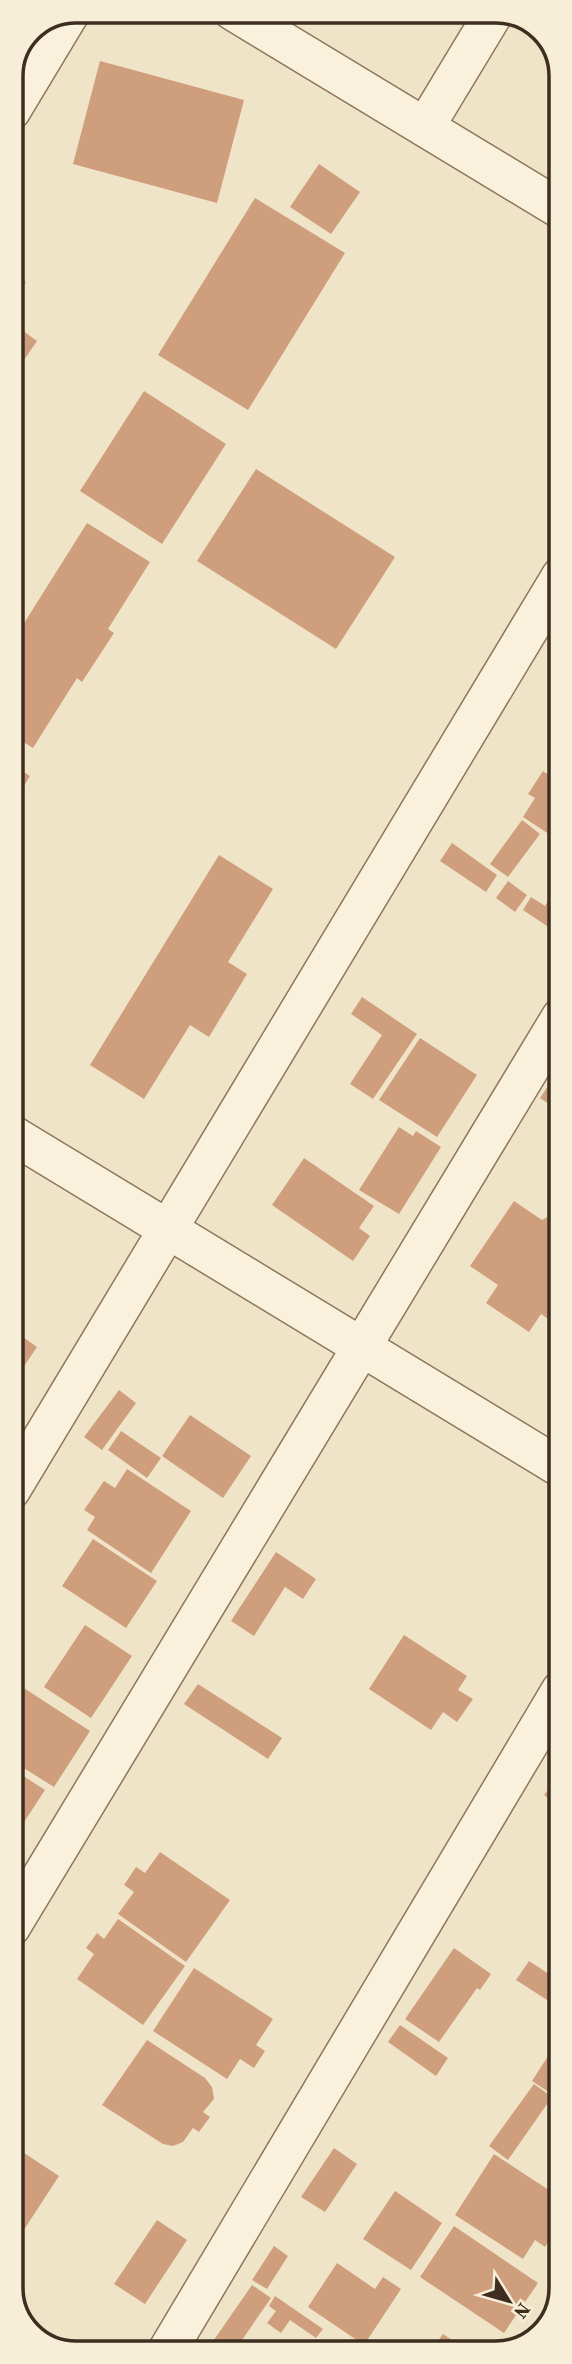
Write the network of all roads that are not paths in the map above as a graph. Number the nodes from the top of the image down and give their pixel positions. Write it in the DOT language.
graph roads {
  1 [pos="253,23"];
  2 [pos="488,23"];
  3 [pos="63,25"];
  4 [pos="23,90"];
  5 [pos="425,127"];
  6 [pos="549,202"];
  7 [pos="549,596"];
  8 [pos="549,1037"];
  9 [pos="23,1141"];
  10 [pos="167,1229"];
  11 [pos="363,1348"];
  12 [pos="549,1461"];
  13 [pos="23,1470"];
  14 [pos="549,1710"];
  15 [pos="23,1909"];
  16 [pos="173,2341"];
  1 -- 5 [label="street"];
  2 -- 5 [label="street"];
  3 -- 4 [label="street"];
  5 -- 6 [label="street"];
  7 -- 10 [label="street"];
  8 -- 11 [label="street"];
  9 -- 10 [label="street"];
  10 -- 11 [label="street"];
  10 -- 13 [label="street"];
  11 -- 12 [label="street"];
  11 -- 15 [label="street"];
  14 -- 16 [label="street"];
}
